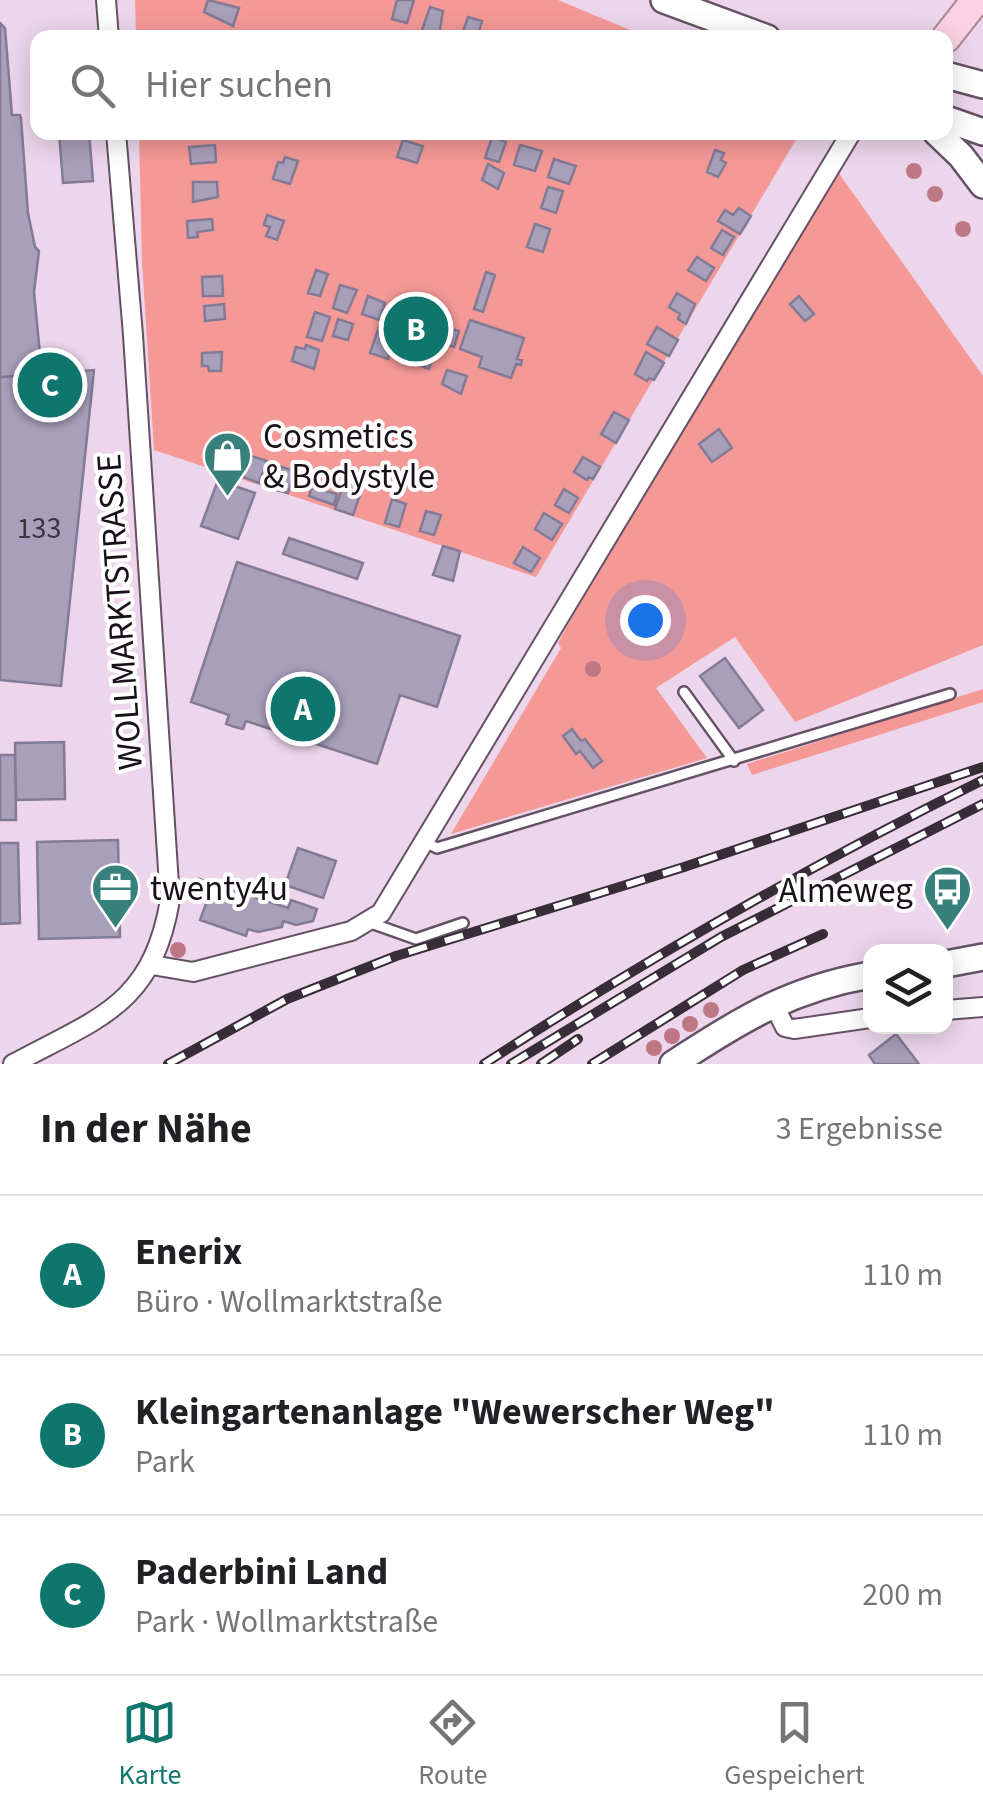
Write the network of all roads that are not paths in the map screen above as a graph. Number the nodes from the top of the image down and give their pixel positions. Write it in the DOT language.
graph roads {
  1 [pos="106,0"];
  2 [pos="664,0"];
  3 [pos="976,0"];
  4 [pos="109,30"];
  5 [pos="745,30"];
  6 [pos="952,30"];
  7 [pos="953,77"];
  8 [pos="983,85"];
  9 [pos="953,121"];
  10 [pos="983,132"];
  11 [pos="117,140"];
  12 [pos="846,140"];
  13 [pos="944,140"];
  14 [pos="983,185"];
  15 [pos="684,692"];
  16 [pos="950,694"];
  17 [pos="734,761"];
  18 [pos="425,842"];
  19 [pos="368,922"];
  20 [pos="464,922"];
  21 [pos="983,957"];
  22 [pos="953,963"];
  23 [pos="152,965"];
  24 [pos="863,975"];
  25 [pos="773,1003"];
  26 [pos="983,1007"];
  27 [pos="953,1009"];
  28 [pos="863,1019"];
  29 [pos="13,1064"];
  30 [pos="674,1064"];
  1 -- 4 [label="street"];
  2 -- 5 [label="main road"];
  3 -- 6 [label="highway"];
  7 -- 8 [label="main road"];
  9 -- 10 [label="main road"];
  11 -- 23 [label="street, WOLLMARKTSTRASSE"];
  12 -- 18 [label="street"];
  13 -- 14 [label="main road"];
  15 -- 17 [label="lane"];
  16 -- 17 [label="lane"];
  17 -- 18 [label="lane"];
  18 -- 19 [label="street"];
  19 -- 20 [label="lane"];
  19 -- 23 [label="street"];
  21 -- 22 [label="main road"];
  23 -- 29 [label="street, WOLLMARKTSTRASSE"];
  24 -- 25 [label="main road"];
  25 -- 28 [label="street"];
  25 -- 30 [label="main road"];
  26 -- 27 [label="street"];
}
